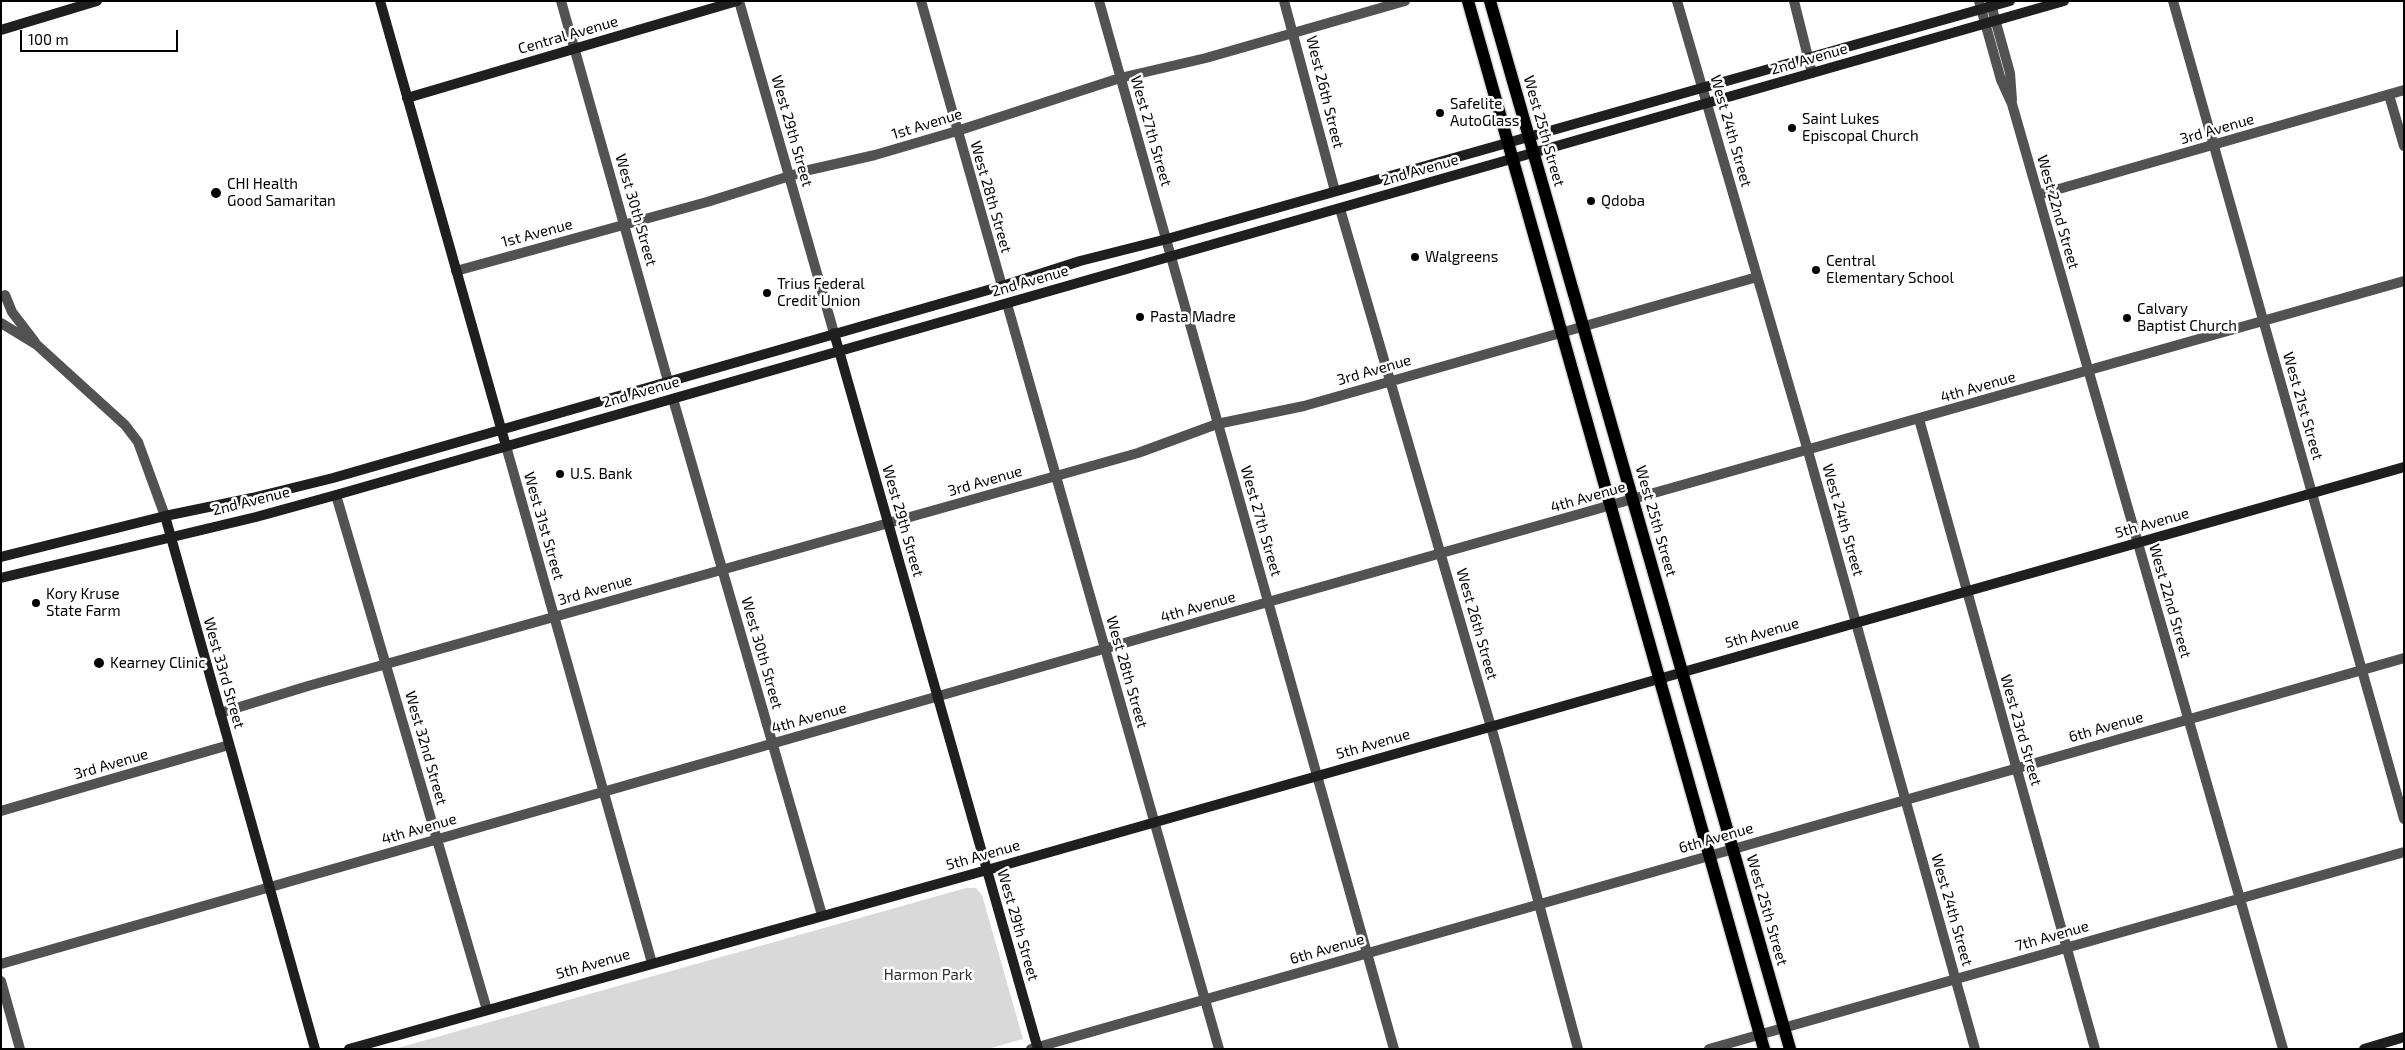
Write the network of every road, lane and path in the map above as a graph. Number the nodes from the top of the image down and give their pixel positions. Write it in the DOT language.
graph roads {
  1 [pos="97,1"];
  2 [pos="380,1"];
  3 [pos="561,1"];
  4 [pos="738,1"];
  5 [pos="920,1"];
  6 [pos="1099,1"];
  7 [pos="1284,1"];
  8 [pos="1405,1"];
  9 [pos="1468,1"];
  10 [pos="1490,1"];
  11 [pos="1677,1"];
  12 [pos="1794,1"];
  13 [pos="2010,1"];
  14 [pos="2064,1"];
  15 [pos="2173,1"];
  16 [pos="1985,5"];
  17 [pos="1990,23"];
  18 [pos="1,30"];
  19 [pos="1294,33"];
  20 [pos="575,48"];
  21 [pos="1808,57"];
  22 [pos="1812,73"];
  23 [pos="1120,78"];
  24 [pos="1702,87"];
  25 [pos="2404,90"];
  26 [pos="2389,95"];
  27 [pos="407,98"];
  28 [pos="1707,104"];
  29 [pos="957,131"];
  30 [pos="1529,136"];
  31 [pos="1508,142"];
  32 [pos="2214,146"];
  33 [pos="2404,146"];
  34 [pos="1534,154"];
  35 [pos="1513,160"];
  36 [pos="789,175"];
  37 [pos="1335,192"];
  38 [pos="2038,195"];
  39 [pos="1340,209"];
  40 [pos="625,224"];
  41 [pos="1167,239"];
  42 [pos="1172,256"];
  43 [pos="456,271"];
  44 [pos="1757,277"];
  45 [pos="2404,282"];
  46 [pos="1002,286"];
  47 [pos="3,291"];
  48 [pos="1007,304"];
  49 [pos="1,310"];
  50 [pos="2263,321"];
  51 [pos="1,323"];
  52 [pos="1583,326"];
  53 [pos="1562,332"];
  54 [pos="834,333"];
  55 [pos="37,345"];
  56 [pos="839,351"];
  57 [pos="2088,371"];
  58 [pos="668,380"];
  59 [pos="1390,381"];
  60 [pos="673,399"];
  61 [pos="1919,419"];
  62 [pos="1217,424"];
  63 [pos="501,428"];
  64 [pos="506,446"];
  65 [pos="1808,451"];
  66 [pos="2404,468"];
  67 [pos="1056,476"];
  68 [pos="2312,494"];
  69 [pos="336,495"];
  70 [pos="1633,500"];
  71 [pos="1611,506"];
  72 [pos="165,516"];
  73 [pos="888,524"];
  74 [pos="170,536"];
  75 [pos="2138,543"];
  76 [pos="1440,554"];
  77 [pos="1,557"];
  78 [pos="723,570"];
  79 [pos="1,578"];
  80 [pos="1966,591"];
  81 [pos="1268,602"];
  82 [pos="554,618"];
  83 [pos="1856,622"];
  84 [pos="1105,649"];
  85 [pos="2404,658"];
  86 [pos="386,664"];
  87 [pos="2362,670"];
  88 [pos="1682,672"];
  89 [pos="1659,678"];
  90 [pos="938,697"];
  91 [pos="220,713"];
  92 [pos="2189,719"];
  93 [pos="1491,726"];
  94 [pos="773,744"];
  95 [pos="229,745"];
  96 [pos="2016,768"];
  97 [pos="1318,775"];
  98 [pos="604,792"];
  99 [pos="1906,800"];
  100 [pos="1,811"];
  101 [pos="2404,819"];
  102 [pos="1154,821"];
  103 [pos="437,840"];
  104 [pos="1733,849"];
  105 [pos="2404,852"];
  106 [pos="1709,856"];
  107 [pos="987,870"];
  108 [pos="269,888"];
  109 [pos="2240,898"];
  110 [pos="1539,904"];
  111 [pos="822,915"];
  112 [pos="2067,947"];
  113 [pos="1368,953"];
  114 [pos="652,963"];
  115 [pos="1,964"];
  116 [pos="1956,979"];
  117 [pos="1,981"];
  118 [pos="1204,999"];
  119 [pos="487,1010"];
  120 [pos="1784,1028"];
  121 [pos="1760,1034"];
  122 [pos="2404,1038"];
  123 [pos="1036,1048"];
  124 [pos="20,1049"];
  125 [pos="315,1049"];
  126 [pos="349,1049"];
  127 [pos="1219,1049"];
  128 [pos="1394,1049"];
  129 [pos="1578,1049"];
  130 [pos="1709,1049"];
  131 [pos="1764,1049"];
  132 [pos="1790,1049"];
  133 [pos="1975,1049"];
  134 [pos="2095,1049"];
  135 [pos="2283,1049"];
  136 [pos="2364,1049"];
  1 -- 18 [label="street"];
  2 -- 27 [label="street, West 31st Street"];
  3 -- 20 [label="street, West 30th Street"];
  4 -- 20 [label="street, Central Avenue"];
  4 -- 36 [label="street, West 29th Street"];
  5 -- 29 [label="street, West 28th Street"];
  6 -- 23 [label="street, West 27th Street"];
  7 -- 19 [label="street, West 26th Street"];
  8 -- 19 [label="street, 1st Avenue"];
  9 -- 31 [label="main road"];
  10 -- 30 [label="main road, West 25th Street"];
  11 -- 24 [label="street, West 24th Street"];
  12 -- 21 [label="street"];
  13 -- 16 [label="street, 2nd Avenue"];
  14 -- 17 [label="street, 2nd Avenue"];
  15 -- 32 [label="street, West 21st Street"];
  16 -- 17 [label="street, West 22nd Street"];
  16 -- 21 [label="street, 2nd Avenue"];
  17 -- 22 [label="street, 2nd Avenue"];
  17 -- 38 [label="street, West 22nd Street"];
  19 -- 23 [label="street, 1st Avenue"];
  19 -- 37 [label="street, West 26th Street"];
  20 -- 27 [label="street, Central Avenue"];
  20 -- 40 [label="street, West 30th Street"];
  21 -- 22 [label="street"];
  21 -- 24 [label="street, 2nd Avenue"];
  22 -- 28 [label="street, 2nd Avenue"];
  23 -- 29 [label="street, 1st Avenue"];
  23 -- 41 [label="street, West 27th Street"];
  24 -- 28 [label="street, West 24th Street"];
  24 -- 30 [label="street, 2nd Avenue"];
  25 -- 26 [label="street, 3rd Avenue"];
  26 -- 32 [label="street, 3rd Avenue"];
  26 -- 33 [label="street"];
  27 -- 43 [label="street, West 31st Street"];
  28 -- 34 [label="street, 2nd Avenue"];
  28 -- 44 [label="street, West 24th Street"];
  29 -- 36 [label="street, 1st Avenue"];
  29 -- 46 [label="street, West 28th Street"];
  30 -- 31 [label="street, 2nd Avenue"];
  30 -- 34 [label="main road, West 25th Street"];
  31 -- 35 [label="main road"];
  31 -- 37 [label="street, 2nd Avenue"];
  32 -- 38 [label="street, 3rd Avenue"];
  32 -- 50 [label="street, West 21st Street"];
  34 -- 35 [label="street, 2nd Avenue"];
  34 -- 52 [label="main road, West 25th Street"];
  35 -- 39 [label="street, 2nd Avenue"];
  35 -- 53 [label="main road"];
  36 -- 40 [label="street, 1st Avenue"];
  36 -- 54 [label="street, West 29th Street"];
  37 -- 41 [label="street, 2nd Avenue"];
  38 -- 57 [label="street, West 22nd Street"];
  39 -- 42 [label="street, 2nd Avenue"];
  39 -- 59 [label="street, West 26th Street"];
  40 -- 43 [label="street, 1st Avenue"];
  40 -- 58 [label="street, West 30th Street"];
  41 -- 42 [label="street, West 27th Street"];
  41 -- 46 [label="street, 2nd Avenue"];
  42 -- 48 [label="street, 2nd Avenue"];
  42 -- 62 [label="street, West 27th Street"];
  43 -- 63 [label="street, West 31st Street"];
  44 -- 52 [label="street, 3rd Avenue"];
  44 -- 65 [label="street, West 24th Street"];
  45 -- 50 [label="street, 4th Avenue"];
  46 -- 54 [label="street, 2nd Avenue"];
  47 -- 49 [label="street"];
  47 -- 55 [label="street, West 33rd Street"];
  48 -- 56 [label="street, 2nd Avenue"];
  48 -- 67 [label="street, West 28th Street"];
  50 -- 57 [label="street, 4th Avenue"];
  50 -- 68 [label="street, West 21st Street"];
  51 -- 55 [label="street, West 33rd Street"];
  52 -- 53 [label="street, 3rd Avenue"];
  52 -- 70 [label="main road, West 25th Street"];
  53 -- 59 [label="street, 3rd Avenue"];
  53 -- 71 [label="main road"];
  54 -- 56 [label="street, West 29th Street"];
  54 -- 58 [label="street, 2nd Avenue"];
  55 -- 72 [label="street, West 33rd Street"];
  56 -- 60 [label="street, 2nd Avenue"];
  56 -- 73 [label="street, West 29th Street"];
  57 -- 61 [label="street, 4th Avenue"];
  57 -- 75 [label="street, West 22nd Street"];
  58 -- 63 [label="street, 2nd Avenue"];
  59 -- 62 [label="street, 3rd Avenue"];
  59 -- 76 [label="street, West 26th Street"];
  60 -- 64 [label="street, 2nd Avenue"];
  60 -- 78 [label="street, West 30th Street"];
  61 -- 65 [label="street, 4th Avenue"];
  61 -- 80 [label="street, West 23rd Street"];
  62 -- 67 [label="street, 3rd Avenue"];
  62 -- 81 [label="street, West 27th Street"];
  63 -- 64 [label="street, West 31st Street"];
  63 -- 72 [label="street, 2nd Avenue"];
  64 -- 69 [label="street, 2nd Avenue"];
  64 -- 82 [label="street, West 31st Street"];
  65 -- 70 [label="street, 4th Avenue"];
  65 -- 83 [label="street, West 24th Street"];
  66 -- 68 [label="street, 5th Avenue"];
  67 -- 73 [label="street, 3rd Avenue"];
  67 -- 84 [label="street, West 28th Street"];
  68 -- 75 [label="street, 5th Avenue"];
  68 -- 87 [label="street, West 21st Street"];
  69 -- 74 [label="street, 2nd Avenue"];
  69 -- 86 [label="street, West 32nd Street"];
  70 -- 71 [label="street, 4th Avenue"];
  70 -- 88 [label="main road, West 25th Street"];
  71 -- 76 [label="street, 4th Avenue"];
  71 -- 89 [label="main road"];
  72 -- 74 [label="street, West 33rd Street"];
  72 -- 77 [label="street, 2nd Avenue"];
  73 -- 78 [label="street, 3rd Avenue"];
  73 -- 90 [label="street, West 29th Street"];
  74 -- 79 [label="street, 2nd Avenue"];
  74 -- 91 [label="street, West 33rd Street"];
  75 -- 80 [label="street, 5th Avenue"];
  75 -- 92 [label="street, West 22nd Street"];
  76 -- 81 [label="street, 4th Avenue"];
  76 -- 93 [label="street, West 26th Street"];
  78 -- 82 [label="street, 3rd Avenue"];
  78 -- 94 [label="street, West 30th Street"];
  80 -- 83 [label="street, 5th Avenue"];
  80 -- 96 [label="street, West 23rd Street"];
  81 -- 84 [label="street, 4th Avenue"];
  81 -- 97 [label="street, West 27th Street"];
  82 -- 86 [label="street, 3rd Avenue"];
  82 -- 98 [label="street, West 31st Street"];
  83 -- 88 [label="street, 5th Avenue"];
  83 -- 99 [label="street, West 24th Street"];
  84 -- 90 [label="street, 4th Avenue"];
  84 -- 102 [label="street, West 28th Street"];
  85 -- 87 [label="street, 6th Avenue"];
  86 -- 91 [label="street, 3rd Avenue"];
  86 -- 103 [label="street, West 32nd Street"];
  87 -- 92 [label="street, 6th Avenue"];
  87 -- 101 [label="street, West 21st Street"];
  88 -- 89 [label="street, 5th Avenue"];
  88 -- 104 [label="main road, West 25th Street"];
  89 -- 93 [label="street, 5th Avenue"];
  89 -- 106 [label="main road"];
  90 -- 94 [label="street, 4th Avenue"];
  90 -- 107 [label="street, West 29th Street"];
  91 -- 95 [label="street, West 33rd Street"];
  92 -- 96 [label="street, 6th Avenue"];
  92 -- 109 [label="street, West 22nd Street"];
  93 -- 97 [label="street, 5th Avenue"];
  93 -- 110 [label="street, West 26th Street"];
  94 -- 98 [label="street, 4th Avenue"];
  94 -- 111 [label="street, West 30th Street"];
  95 -- 100 [label="street, 3rd Avenue"];
  95 -- 108 [label="street, West 33rd Street"];
  96 -- 99 [label="street, 6th Avenue"];
  96 -- 112 [label="street, West 23rd Street"];
  97 -- 102 [label="street, 5th Avenue"];
  97 -- 113 [label="street, West 27th Street"];
  98 -- 103 [label="street, 4th Avenue"];
  98 -- 114 [label="street, West 31st Street"];
  99 -- 104 [label="street, 6th Avenue"];
  99 -- 116 [label="street, West 24th Street"];
  102 -- 107 [label="street, 5th Avenue"];
  102 -- 118 [label="street, West 28th Street"];
  103 -- 108 [label="street, 4th Avenue"];
  103 -- 119 [label="street, West 32nd Street"];
  104 -- 106 [label="street, 6th Avenue"];
  104 -- 120 [label="main road, West 25th Street"];
  105 -- 109 [label="street, 7th Avenue"];
  106 -- 110 [label="street, 6th Avenue"];
  106 -- 121 [label="main road"];
  107 -- 111 [label="street, 5th Avenue"];
  107 -- 123 [label="street, West 29th Street"];
  108 -- 115 [label="street, 4th Avenue"];
  108 -- 125 [label="street, West 33rd Street"];
  109 -- 112 [label="street, 7th Avenue"];
  109 -- 135 [label="street, West 22nd Street"];
  110 -- 113 [label="street, 6th Avenue"];
  110 -- 129 [label="street, West 26th Street"];
  111 -- 114 [label="street, 5th Avenue"];
  112 -- 116 [label="street, 7th Avenue"];
  112 -- 134 [label="street, West 23rd Street"];
  113 -- 118 [label="street, 6th Avenue"];
  113 -- 128 [label="street, West 27th Street"];
  114 -- 119 [label="street, 5th Avenue"];
  116 -- 120 [label="street, 7th Avenue"];
  116 -- 133 [label="street, West 24th Street"];
  117 -- 124 [label="street"];
  118 -- 123 [label="street, 6th Avenue"];
  118 -- 127 [label="street, West 28th Street"];
  119 -- 126 [label="street, 5th Avenue"];
  120 -- 121 [label="street, 7th Avenue"];
  120 -- 132 [label="main road, West 25th Street"];
  121 -- 130 [label="street, 7th Avenue"];
  121 -- 131 [label="main road"];
  122 -- 136 [label="street"];
}
